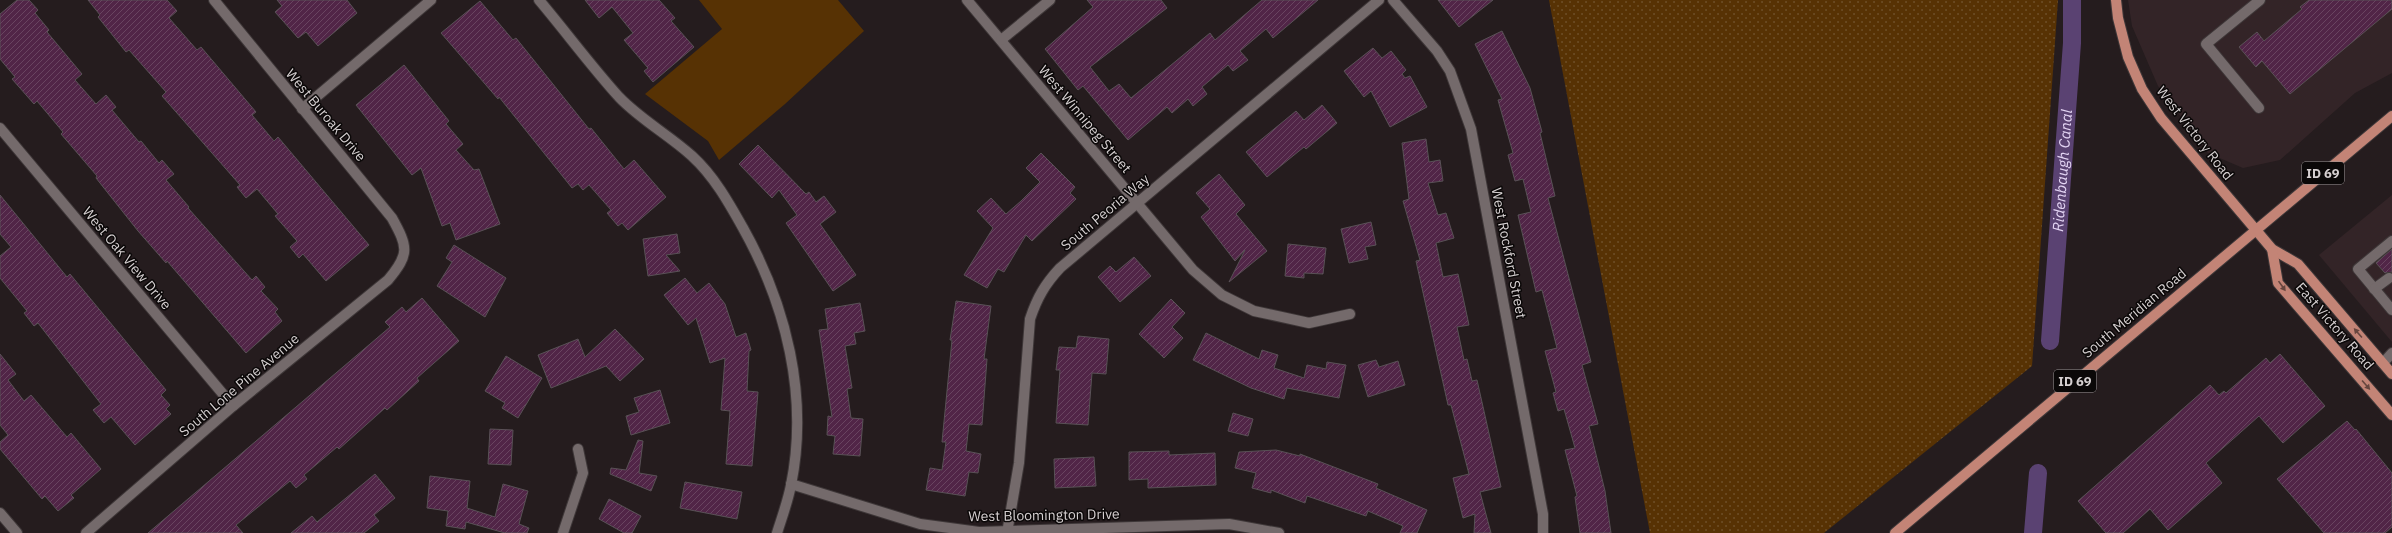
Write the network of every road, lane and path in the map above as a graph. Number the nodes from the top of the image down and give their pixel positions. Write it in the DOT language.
graph roads {
  1 [pos="214,0"];
  2 [pos="431,0"];
  3 [pos="540,0"];
  4 [pos="967,0"];
  5 [pos="1050,0"];
  6 [pos="1380,0"];
  7 [pos="1393,0"];
  8 [pos="2116,0"];
  9 [pos="2260,0"];
  10 [pos="1001,40"];
  11 [pos="2259,108"];
  12 [pos="302,109"];
  13 [pos="2392,116"];
  14 [pos="0,128"];
  15 [pos="1137,204"];
  16 [pos="2254,229"];
  17 [pos="2392,241"];
  18 [pos="2272,249"];
  19 [pos="404,254"];
  20 [pos="2389,278"];
  21 [pos="2374,289"];
  22 [pos="2391,306"];
  23 [pos="1350,314"];
  24 [pos="2392,353"];
  25 [pos="2383,362"];
  26 [pos="2392,374"];
  27 [pos="234,406"];
  28 [pos="2392,415"];
  29 [pos="578,449"];
  30 [pos="791,484"];
  31 [pos="0,513"];
  32 [pos="1228,528"];
  33 [pos="1007,531"];
  34 [pos="17,533"];
  35 [pos="86,533"];
  36 [pos="563,533"];
  37 [pos="777,533"];
  38 [pos="1279,533"];
  39 [pos="1543,533"];
  40 [pos="1895,533"];
  1 -- 12 [label="street, West Buroak Drive"];
  2 -- 12 [label="street"];
  3 -- 30 [label="street"];
  4 -- 10 [label="street, West Winnipeg Street"];
  5 -- 10 [label="street"];
  6 -- 15 [label="street, South Peoria Way"];
  7 -- 39 [label="street, West Rockford Street"];
  8 -- 16 [label="main road, West Victory Road"];
  9 -- 11 [label="street"];
  10 -- 15 [label="street, West Winnipeg Street"];
  12 -- 19 [label="street, West Buroak Drive"];
  13 -- 16 [label="main road, South Meridian Road / ID 69"];
  14 -- 27 [label="street, West Oak View Drive"];
  15 -- 23 [label="street, West Winnipeg Street"];
  15 -- 33 [label="street, South Peoria Way"];
  16 -- 18 [label="main road, East Victory Road"];
  16 -- 40 [label="main road, South Meridian Road / ID 69"];
  17 -- 21 [label="street"];
  25 -- 18 [label="main road, East Victory Road, one-way"];
  18 -- 28 [label="main road, East Victory Road, one-way"];
  19 -- 27 [label="street, South Lone Pine Avenue"];
  20 -- 21 [label="street"];
  21 -- 22 [label="street"];
  24 -- 25 [label="street"];
  25 -- 26 [label="main road, East Victory Road"];
  27 -- 35 [label="street, South Lone Pine Avenue"];
  29 -- 36 [label="street"];
  30 -- 33 [label="street, West Bloomington Drive"];
  30 -- 37 [label="street"];
  31 -- 34 [label="street"];
  32 -- 33 [label="street, West Bloomington Drive"];
  32 -- 38 [label="street, West Bloomington Drive"];
}
